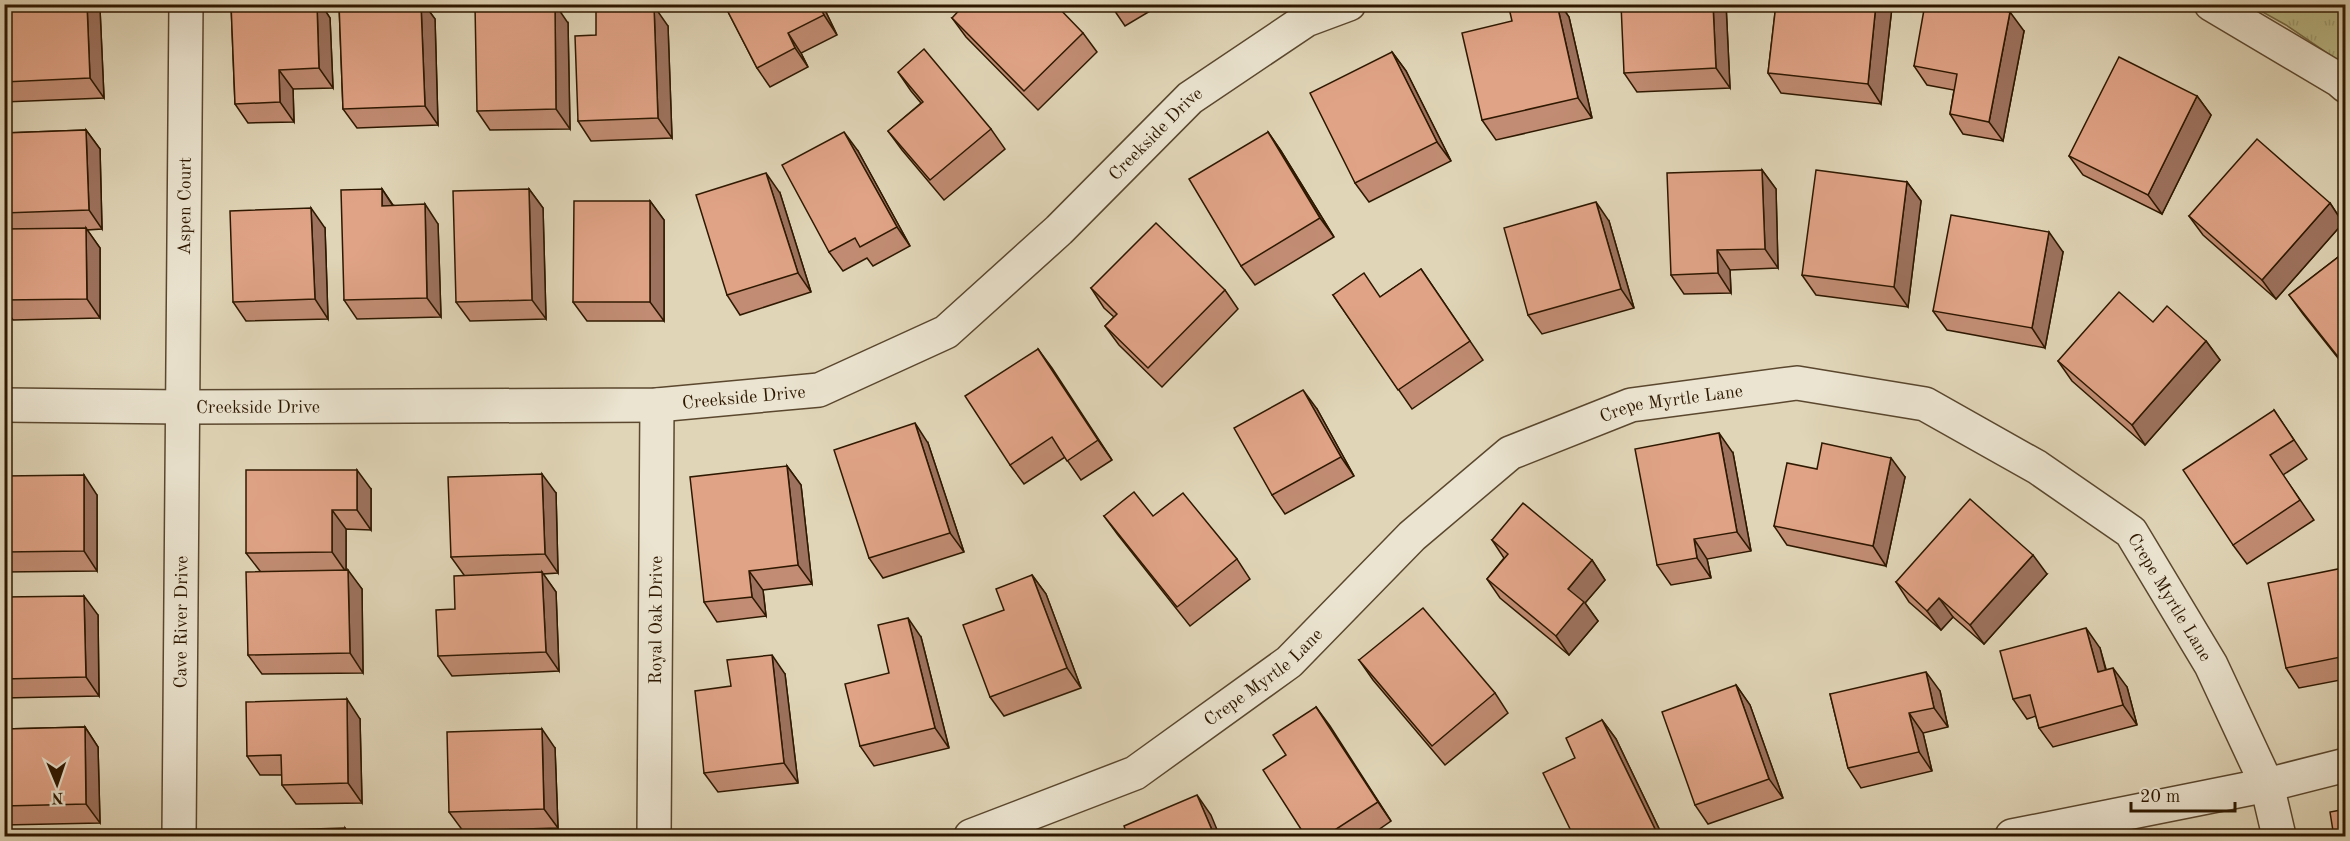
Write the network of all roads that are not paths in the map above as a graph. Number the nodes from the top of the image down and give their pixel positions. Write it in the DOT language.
graph roads {
  1 [pos="186,4"];
  2 [pos="1349,4"];
  3 [pos="2211,4"];
  4 [pos="2346,86"];
  5 [pos="4,405"];
  6 [pos="657,405"];
  7 [pos="182,407"];
  8 [pos="2346,765"];
  9 [pos="2267,785"];
  10 [pos="179,837"];
  11 [pos="654,837"];
  12 [pos="971,837"];
  13 [pos="2012,837"];
  14 [pos="2279,837"];
  1 -- 7 [label="street, Aspen Court"];
  2 -- 6 [label="street, Creekside Drive"];
  3 -- 4 [label="street"];
  5 -- 7 [label="street, Creekside Drive"];
  6 -- 7 [label="street, Creekside Drive"];
  6 -- 11 [label="street, Royal Oak Drive"];
  7 -- 10 [label="street, Cave River Drive"];
  8 -- 9 [label="street"];
  9 -- 12 [label="street, Crepe Myrtle Lane"];
  9 -- 13 [label="street"];
  9 -- 14 [label="street, Crepe Myrtle Lane"];
}
